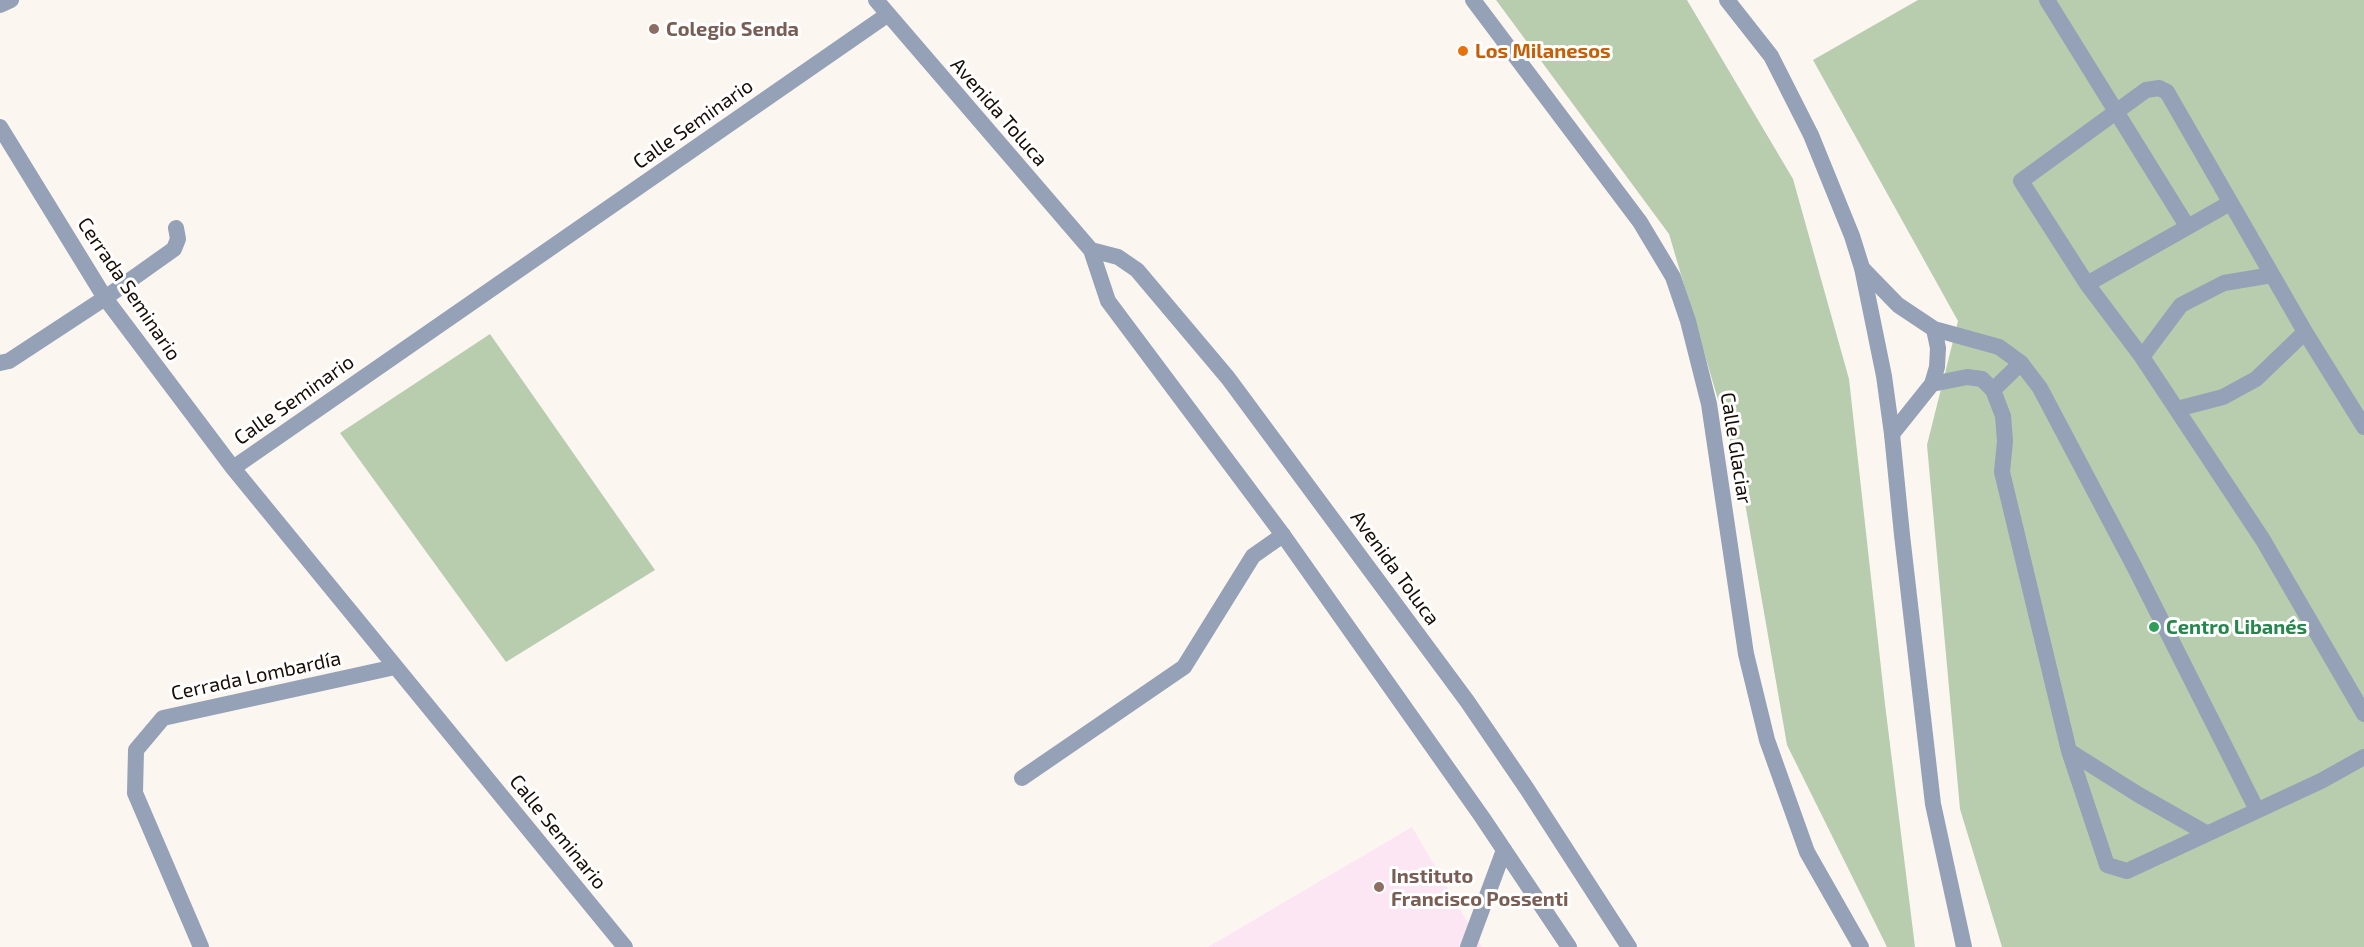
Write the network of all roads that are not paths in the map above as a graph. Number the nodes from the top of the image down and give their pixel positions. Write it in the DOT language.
graph roads {
  1 [pos="11,0"];
  2 [pos="876,0"];
  3 [pos="1473,0"];
  4 [pos="1727,0"];
  5 [pos="2047,0"];
  6 [pos="0,5"];
  7 [pos="887,15"];
  8 [pos="2117,110"];
  9 [pos="0,127"];
  10 [pos="2230,202"];
  11 [pos="2187,226"];
  12 [pos="176,228"];
  13 [pos="1091,250"];
  14 [pos="1862,268"];
  15 [pos="2272,275"];
  16 [pos="2087,284"];
  17 [pos="105,298"];
  18 [pos="1934,329"];
  19 [pos="2305,332"];
  20 [pos="2142,357"];
  21 [pos="0,363"];
  22 [pos="2021,363"];
  23 [pos="1932,384"];
  24 [pos="1994,390"];
  25 [pos="2177,409"];
  26 [pos="2364,427"];
  27 [pos="1892,434"];
  28 [pos="233,468"];
  29 [pos="1283,535"];
  30 [pos="394,667"];
  31 [pos="2364,714"];
  32 [pos="2069,751"];
  33 [pos="2364,757"];
  34 [pos="1022,778"];
  35 [pos="2257,810"];
  36 [pos="2206,833"];
  37 [pos="1504,850"];
  38 [pos="201,947"];
  39 [pos="625,947"];
  40 [pos="1468,947"];
  41 [pos="1569,947"];
  42 [pos="1629,947"];
  43 [pos="1861,947"];
  44 [pos="1964,947"];
  1 -- 6 [label="street"];
  2 -- 7 [label="street, Avenida Toluca"];
  3 -- 43 [label="street, Calle Glaciar"];
  4 -- 14 [label="street"];
  5 -- 8 [label="street"];
  7 -- 13 [label="street, Avenida Toluca"];
  7 -- 28 [label="street, Calle Seminario"];
  8 -- 10 [label="street"];
  8 -- 11 [label="street"];
  8 -- 16 [label="street"];
  9 -- 17 [label="street, Cerrada Seminario"];
  10 -- 11 [label="street"];
  10 -- 15 [label="street"];
  11 -- 16 [label="street"];
  12 -- 17 [label="street"];
  13 -- 29 [label="street, Avenida Toluca"];
  13 -- 42 [label="street, Avenida Toluca"];
  14 -- 18 [label="street"];
  14 -- 27 [label="street"];
  15 -- 19 [label="street"];
  15 -- 20 [label="street"];
  16 -- 20 [label="street"];
  17 -- 21 [label="street"];
  17 -- 28 [label="street, Cerrada Seminario"];
  18 -- 22 [label="street"];
  18 -- 23 [label="street"];
  19 -- 25 [label="street"];
  19 -- 26 [label="street"];
  20 -- 25 [label="street"];
  22 -- 24 [label="street"];
  22 -- 35 [label="street"];
  23 -- 24 [label="street"];
  23 -- 27 [label="street"];
  24 -- 32 [label="street"];
  25 -- 31 [label="street"];
  27 -- 44 [label="street"];
  28 -- 30 [label="street, Calle Seminario"];
  29 -- 34 [label="street"];
  29 -- 37 [label="street, Avenida Toluca"];
  30 -- 38 [label="street, Cerrada Lombardía"];
  30 -- 39 [label="street, Calle Seminario"];
  32 -- 36 [label="street"];
  32 -- 36 [label="street"];
  33 -- 35 [label="street"];
  35 -- 36 [label="street"];
  37 -- 40 [label="street"];
  37 -- 41 [label="street, Avenida Toluca"];
}
